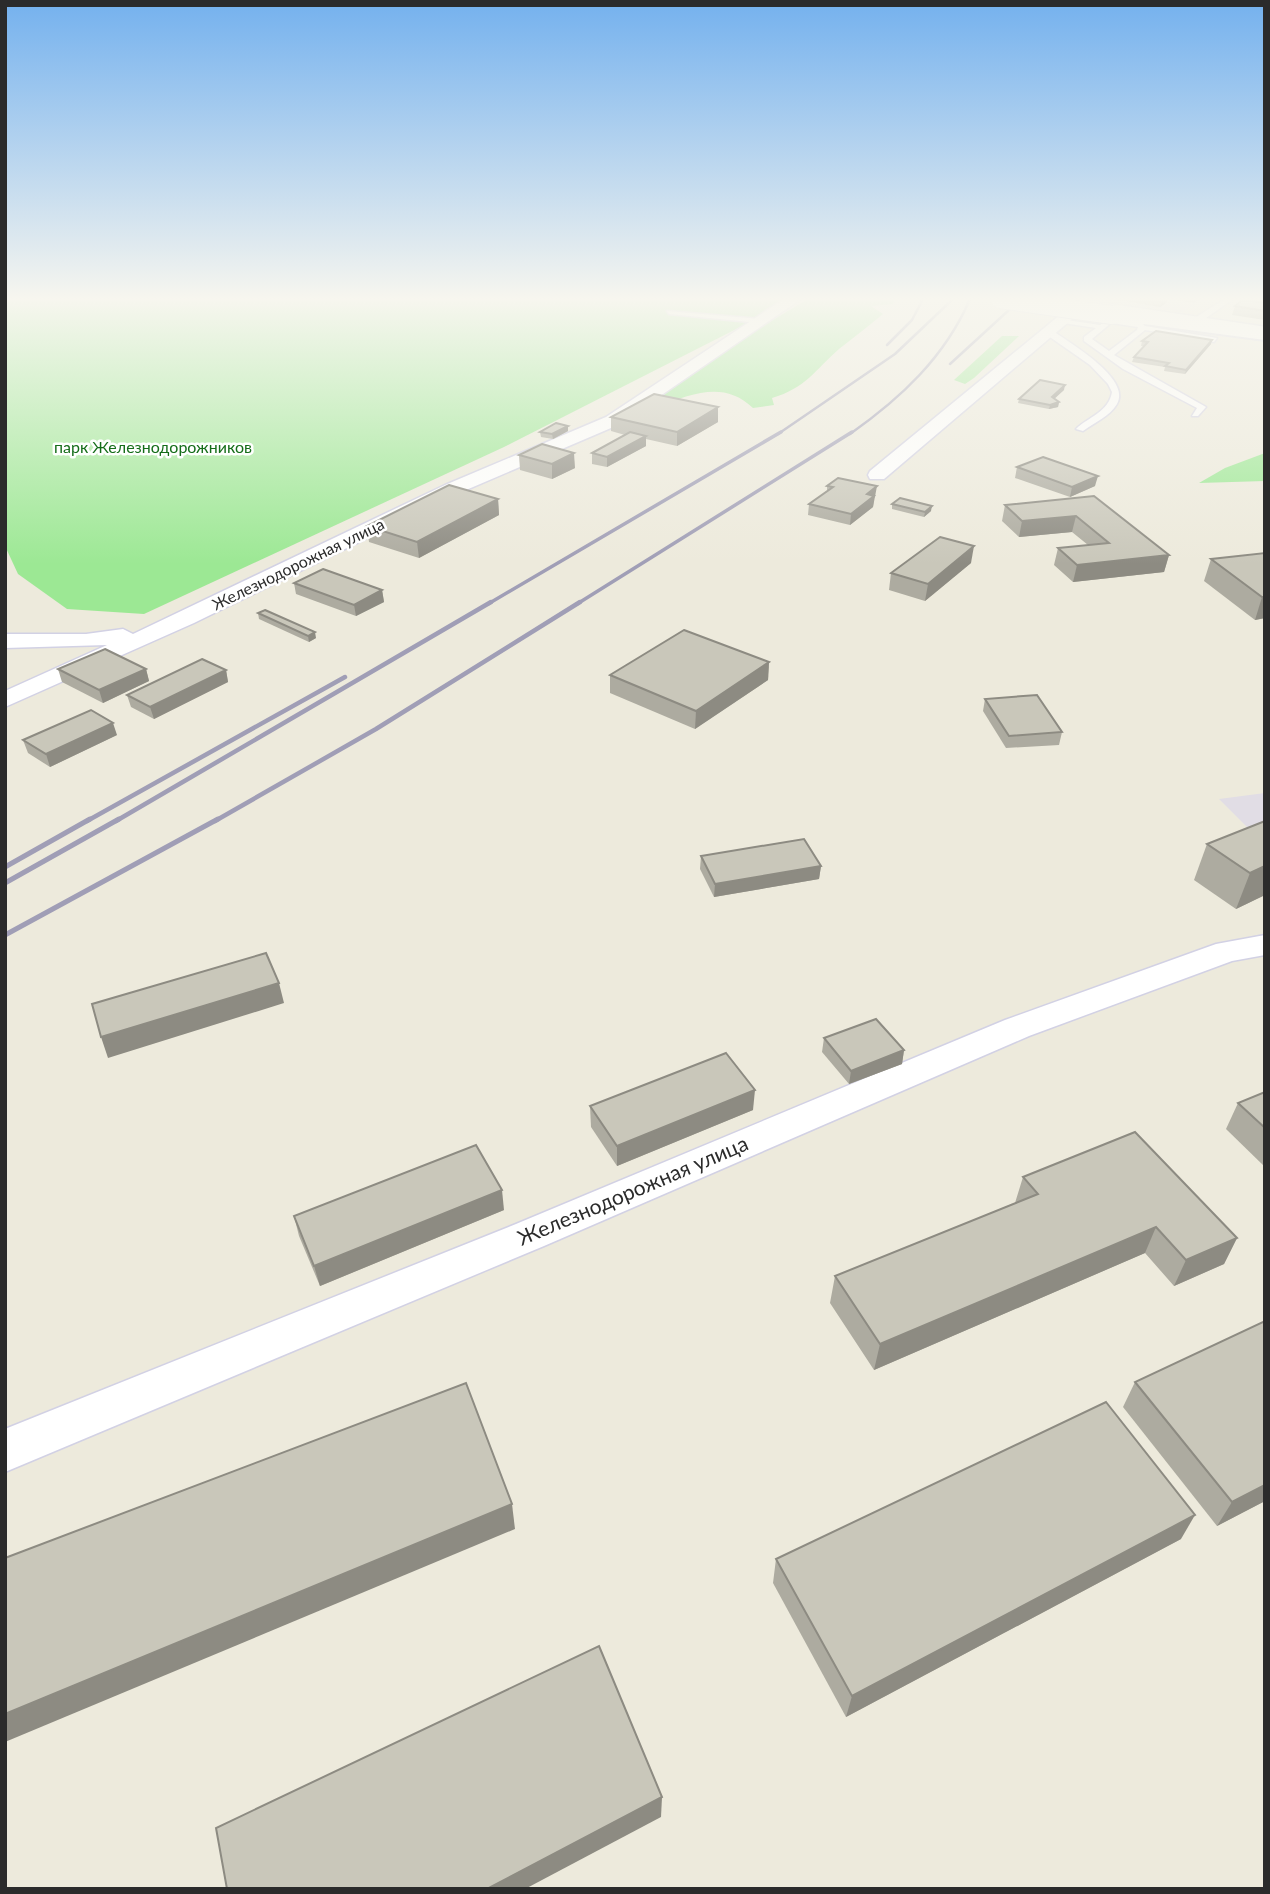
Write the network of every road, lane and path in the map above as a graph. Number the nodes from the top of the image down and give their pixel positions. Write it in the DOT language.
graph roads {
  1 [pos="662,387"];
  2 [pos="984,387"];
  3 [pos="1114,387"];
  4 [pos="1167,387"];
  5 [pos="1195,414"];
  6 [pos="1080,429"];
  7 [pos="877,475"];
  8 [pos="167,626"];
  9 [pos="5,641"];
  10 [pos="5,699"];
  11 [pos="1265,945"];
  12 [pos="5,1451"];
  1 -- 8 [label="street, Железнодорожная улица"];
  2 -- 7 [label="street"];
  3 -- 6 [label="lane"];
  4 -- 5 [label="lane"];
  8 -- 9 [label="street"];
  8 -- 10 [label="street, Железнодорожная улица"];
  11 -- 12 [label="street, Железнодорожная улица"];
}
